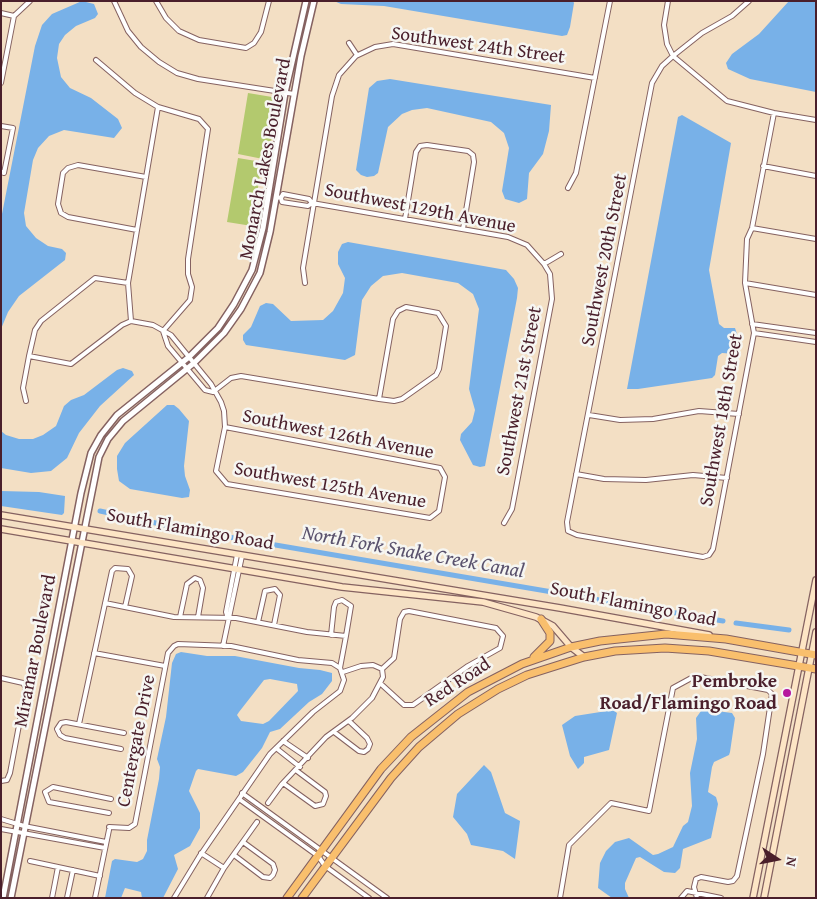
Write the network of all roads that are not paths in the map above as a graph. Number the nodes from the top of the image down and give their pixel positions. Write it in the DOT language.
graph roads {
  1 [pos="30,1"];
  2 [pos="114,1"];
  3 [pos="156,1"];
  4 [pos="269,1"];
  5 [pos="306,1"];
  6 [pos="314,1"];
  7 [pos="610,1"];
  8 [pos="668,1"];
  9 [pos="748,1"];
  10 [pos="1,13"];
  11 [pos="14,16"];
  12 [pos="349,43"];
  13 [pos="357,55"];
  14 [pos="673,56"];
  15 [pos="96,60"];
  16 [pos="595,78"];
  17 [pos="2,81"];
  18 [pos="285,93"];
  19 [pos="294,94"];
  20 [pos="158,107"];
  21 [pos="774,113"];
  22 [pos="816,120"];
  23 [pos="1,126"];
  24 [pos="763,166"];
  25 [pos="3,173"];
  26 [pos="816,176"];
  27 [pos="146,177"];
  28 [pos="568,188"];
  29 [pos="278,198"];
  30 [pos="313,203"];
  31 [pos="405,219"];
  32 [pos="752,228"];
  33 [pos="463,229"];
  34 [pos="137,230"];
  35 [pos="816,239"];
  36 [pos="561,254"];
  37 [pos="544,264"];
  38 [pos="128,283"];
  39 [pos="305,283"];
  40 [pos="745,283"];
  41 [pos="816,295"];
  42 [pos="131,321"];
  43 [pos="752,324"];
  44 [pos="162,331"];
  45 [pos="754,333"];
  46 [pos="816,333"];
  47 [pos="816,342"];
  48 [pos="28,356"];
  49 [pos="189,357"];
  50 [pos="182,362"];
  51 [pos="194,363"];
  52 [pos="187,369"];
  53 [pos="213,392"];
  54 [pos="379,399"];
  55 [pos="26,401"];
  56 [pos="739,414"];
  57 [pos="589,415"];
  58 [pos="225,427"];
  59 [pos="576,474"];
  60 [pos="727,478"];
  61 [pos="1,514"];
  62 [pos="436,515"];
  63 [pos="504,523"];
  64 [pos="74,527"];
  65 [pos="1,529"];
  66 [pos="84,529"];
  67 [pos="72,541"];
  68 [pos="80,543"];
  69 [pos="239,555"];
  70 [pos="709,555"];
  71 [pos="236,570"];
  72 [pos="816,580"];
  73 [pos="105,603"];
  74 [pos="125,607"];
  75 [pos="180,617"];
  76 [pos="198,618"];
  77 [pos="228,618"];
  78 [pos="541,619"];
  79 [pos="258,622"];
  80 [pos="274,625"];
  81 [pos="816,632"];
  82 [pos="330,635"];
  83 [pos="346,636"];
  84 [pos="726,639"];
  85 [pos="222,646"];
  86 [pos="571,647"];
  87 [pos="94,652"];
  88 [pos="801,652"];
  89 [pos="814,655"];
  90 [pos="584,657"];
  91 [pos="529,662"];
  92 [pos="165,666"];
  93 [pos="798,666"];
  94 [pos="812,668"];
  95 [pos="382,669"];
  96 [pos="341,670"];
  97 [pos="1,678"];
  98 [pos="381,684"];
  99 [pos="349,721"];
  100 [pos="80,724"];
  101 [pos="334,732"];
  102 [pos="124,733"];
  103 [pos="284,741"];
  104 [pos="276,748"];
  105 [pos="121,749"];
  106 [pos="308,758"];
  107 [pos="299,769"];
  108 [pos="1,781"];
  109 [pos="284,783"];
  110 [pos="242,793"];
  111 [pos="112,799"];
  112 [pos="238,799"];
  113 [pos="268,803"];
  114 [pos="109,814"];
  115 [pos="1,819"];
  116 [pos="258,822"];
  117 [pos="17,824"];
  118 [pos="1,829"];
  119 [pos="24,829"];
  120 [pos="16,832"];
  121 [pos="77,839"];
  122 [pos="106,842"];
  123 [pos="243,842"];
  124 [pos="105,848"];
  125 [pos="320,852"];
  126 [pos="201,853"];
  127 [pos="234,855"];
  128 [pos="332,856"];
  129 [pos="30,861"];
  130 [pos="325,866"];
  131 [pos="58,867"];
  132 [pos="224,868"];
  133 [pos="73,870"];
  134 [pos="100,876"];
  135 [pos="697,896"];
  136 [pos="3,898"];
  137 [pos="11,898"];
  138 [pos="52,898"];
  139 [pos="67,898"];
  140 [pos="95,898"];
  141 [pos="174,898"];
  142 [pos="207,898"];
  143 [pos="287,898"];
  144 [pos="302,898"];
  145 [pos="369,898"];
  146 [pos="387,898"];
  147 [pos="560,898"];
  148 [pos="681,898"];
  149 [pos="721,898"];
  150 [pos="753,898"];
  151 [pos="764,898"];
  1 -- 11 [label="street"];
  2 -- 18 [label="street"];
  3 -- 4 [label="street"];
  5 -- 18 [label="street, Monarch Lakes Boulevard"];
  6 -- 19 [label="street, Monarch Lakes Boulevard"];
  7 -- 16 [label="street"];
  8 -- 14 [label="street"];
  9 -- 14 [label="street, Southwest 20th Street"];
  10 -- 11 [label="street"];
  11 -- 17 [label="street"];
  12 -- 13 [label="street"];
  13 -- 16 [label="street, Southwest 24th Street"];
  13 -- 30 [label="street, Southwest 24th Street"];
  14 -- 21 [label="street"];
  14 -- 57 [label="street, Southwest 20th Street"];
  15 -- 20 [label="street"];
  16 -- 28 [label="street"];
  18 -- 19 [label="street"];
  18 -- 49 [label="street, Monarch Lakes Boulevard"];
  19 -- 29 [label="street, Monarch Lakes Boulevard"];
  20 -- 27 [label="street"];
  20 -- 44 [label="street"];
  21 -- 22 [label="street"];
  21 -- 24 [label="street, Southwest 18th Street"];
  23 -- 25 [label="street"];
  24 -- 26 [label="street"];
  24 -- 32 [label="street, Southwest 18th Street"];
  27 -- 34 [label="street"];
  27 -- 34 [label="street"];
  29 -- 30 [label="street, Southwest 129th Avenue"];
  29 -- 30 [label="street, Southwest 129th Avenue"];
  29 -- 51 [label="street, Monarch Lakes Boulevard"];
  30 -- 31 [label="street, Southwest 129th Avenue"];
  30 -- 39 [label="street, Southwest 24th Street"];
  31 -- 33 [label="street, Southwest 129th Avenue"];
  31 -- 33 [label="street"];
  32 -- 35 [label="street"];
  32 -- 40 [label="street, Southwest 18th Street"];
  33 -- 37 [label="street, Southwest 129th Avenue"];
  34 -- 38 [label="street"];
  36 -- 37 [label="street"];
  37 -- 63 [label="street, Southwest 21st Street"];
  38 -- 42 [label="street"];
  38 -- 48 [label="street"];
  40 -- 41 [label="street"];
  40 -- 43 [label="street, Southwest 18th Street"];
  42 -- 44 [label="street"];
  42 -- 48 [label="street"];
  43 -- 45 [label="street, Southwest 18th Street"];
  43 -- 46 [label="street"];
  44 -- 49 [label="street"];
  44 -- 50 [label="street"];
  45 -- 47 [label="street"];
  45 -- 56 [label="street, Southwest 18th Street"];
  48 -- 55 [label="street"];
  49 -- 50 [label="street, Monarch Lakes Boulevard"];
  49 -- 51 [label="street"];
  50 -- 52 [label="street"];
  50 -- 64 [label="street, Monarch Lakes Boulevard"];
  51 -- 52 [label="street, Monarch Lakes Boulevard"];
  51 -- 53 [label="street"];
  52 -- 53 [label="street"];
  52 -- 66 [label="street, Monarch Lakes Boulevard"];
  53 -- 54 [label="street"];
  53 -- 58 [label="street"];
  54 -- 54 [label="street"];
  56 -- 57 [label="street"];
  56 -- 60 [label="street, Southwest 18th Street"];
  57 -- 59 [label="street, Southwest 20th Street"];
  58 -- 62 [label="street, Southwest 126th Avenue"];
  58 -- 62 [label="street, Southwest 125th Avenue"];
  59 -- 60 [label="street"];
  59 -- 70 [label="street, Southwest 20th Street"];
  60 -- 70 [label="street, Southwest 18th Street"];
  61 -- 64 [label="main road, South Flamingo Road"];
  64 -- 66 [label="main road, South Flamingo Road"];
  64 -- 67 [label="street, Miramar Boulevard"];
  65 -- 67 [label="main road, South Flamingo Road"];
  66 -- 68 [label="street, Miramar Boulevard"];
  66 -- 69 [label="main road, South Flamingo Road"];
  67 -- 68 [label="main road, South Flamingo Road"];
  67 -- 117 [label="street, Miramar Boulevard"];
  68 -- 71 [label="main road, South Flamingo Road"];
  68 -- 119 [label="street, Miramar Boulevard"];
  69 -- 71 [label="street"];
  69 -- 84 [label="main road, South Flamingo Road"];
  71 -- 77 [label="street"];
  71 -- 78 [label="main road, South Flamingo Road"];
  72 -- 88 [label="main road"];
  73 -- 74 [label="street"];
  73 -- 74 [label="street"];
  73 -- 87 [label="street"];
  74 -- 75 [label="street"];
  75 -- 76 [label="street"];
  75 -- 76 [label="street"];
  76 -- 77 [label="street"];
  77 -- 79 [label="street"];
  77 -- 85 [label="street"];
  78 -- 86 [label="main road, South Flamingo Road"];
  78 -- 91 [label="highway"];
  79 -- 80 [label="street"];
  79 -- 80 [label="street"];
  80 -- 82 [label="street"];
  81 -- 89 [label="main road"];
  82 -- 83 [label="street"];
  82 -- 83 [label="street"];
  83 -- 96 [label="street"];
  84 -- 86 [label="highway, Red Road"];
  84 -- 88 [label="highway, South Flamingo Road"];
  85 -- 92 [label="street, Centergate Drive"];
  85 -- 96 [label="street, Centergate Drive"];
  86 -- 90 [label="main road, South Flamingo Road"];
  86 -- 91 [label="highway, Red Road"];
  87 -- 92 [label="street, Centergate Drive"];
  87 -- 100 [label="street"];
  88 -- 89 [label="highway, South Flamingo Road"];
  88 -- 93 [label="main road"];
  89 -- 94 [label="main road"];
  90 -- 93 [label="highway, Red Road"];
  90 -- 128 [label="highway, Red Road"];
  91 -- 125 [label="highway, Red Road"];
  92 -- 122 [label="street, Centergate Drive"];
  93 -- 94 [label="highway"];
  93 -- 150 [label="main road"];
  94 -- 151 [label="main road"];
  95 -- 96 [label="street"];
  95 -- 98 [label="street"];
  95 -- 98 [label="street"];
  96 -- 103 [label="street"];
  97 -- 108 [label="street"];
  98 -- 99 [label="street"];
  99 -- 101 [label="street"];
  99 -- 101 [label="street"];
  100 -- 102 [label="street"];
  100 -- 105 [label="street"];
  101 -- 106 [label="street"];
  103 -- 104 [label="street"];
  103 -- 106 [label="street"];
  104 -- 107 [label="street"];
  104 -- 110 [label="street"];
  106 -- 107 [label="street"];
  107 -- 109 [label="street"];
  107 -- 109 [label="street"];
  109 -- 113 [label="street"];
  110 -- 112 [label="street"];
  110 -- 125 [label="street"];
  111 -- 114 [label="street"];
  112 -- 125 [label="street"];
  112 -- 126 [label="street"];
  115 -- 117 [label="street"];
  116 -- 123 [label="street"];
  117 -- 119 [label="street"];
  117 -- 120 [label="street, Miramar Boulevard"];
  118 -- 120 [label="street"];
  119 -- 120 [label="street"];
  119 -- 121 [label="street"];
  119 -- 137 [label="street, Miramar Boulevard"];
  120 -- 136 [label="street, Miramar Boulevard"];
  121 -- 122 [label="street"];
  121 -- 124 [label="street"];
  122 -- 124 [label="street, Centergate Drive"];
  123 -- 127 [label="street"];
  123 -- 127 [label="street"];
  124 -- 134 [label="street, Centergate Drive"];
  125 -- 128 [label="street"];
  125 -- 130 [label="street"];
  125 -- 143 [label="highway, Red Road"];
  126 -- 132 [label="street"];
  126 -- 141 [label="street"];
  127 -- 132 [label="street"];
  128 -- 130 [label="highway, Red Road"];
  128 -- 146 [label="street"];
  129 -- 131 [label="street"];
  130 -- 144 [label="highway, Red Road"];
  130 -- 145 [label="street"];
  131 -- 133 [label="street"];
  131 -- 138 [label="street"];
  132 -- 142 [label="street"];
  133 -- 134 [label="street"];
  133 -- 139 [label="street"];
  134 -- 140 [label="street, Centergate Drive"];
  135 -- 147 [label="street"];
  135 -- 148 [label="street"];
  135 -- 149 [label="street"];
}
